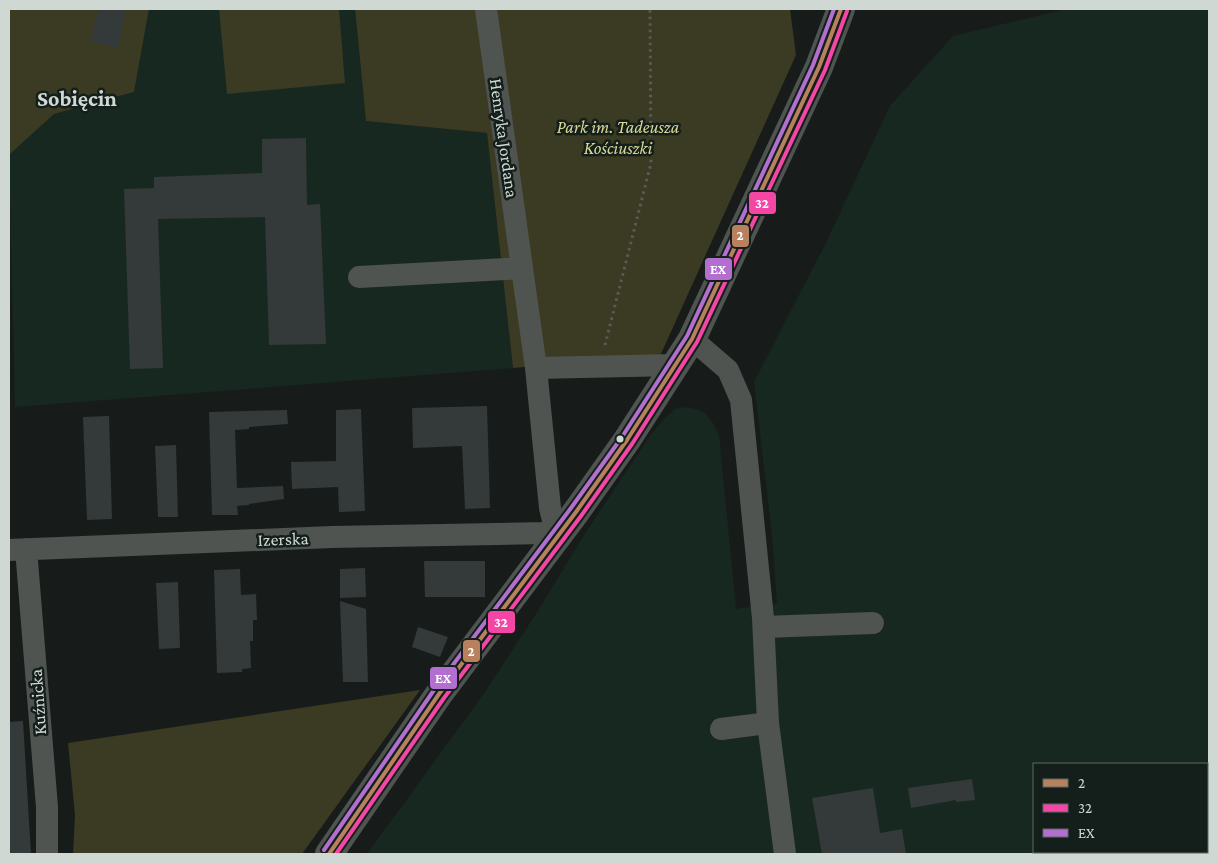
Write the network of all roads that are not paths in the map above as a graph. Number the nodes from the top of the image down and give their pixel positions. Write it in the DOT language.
graph roads {
  1 [pos="486,9"];
  2 [pos="841,9"];
  3 [pos="522,268"];
  4 [pos="359,277"];
  5 [pos="692,339"];
  6 [pos="675,365"];
  7 [pos="536,368"];
  8 [pos="557,537"];
  9 [pos="18,550"];
  10 [pos="873,623"];
  11 [pos="764,627"];
  12 [pos="768,723"];
  13 [pos="721,729"];
  14 [pos="47,854"];
  15 [pos="329,854"];
  16 [pos="785,854"];
  1 -- 3 [label="street, Henryka Jordana"];
  2 -- 5 [label="main road"];
  3 -- 4 [label="street"];
  3 -- 7 [label="street, Henryka Jordana"];
  5 -- 6 [label="main road"];
  5 -- 11 [label="street"];
  6 -- 7 [label="street"];
  6 -- 8 [label="main road"];
  7 -- 8 [label="street, Henryka Jordana"];
  8 -- 9 [label="street, Izerska"];
  8 -- 15 [label="main road"];
  9 -- 14 [label="street, Kuźnicka"];
  10 -- 11 [label="street"];
  11 -- 12 [label="street"];
  12 -- 13 [label="street"];
  12 -- 16 [label="street"];
}
